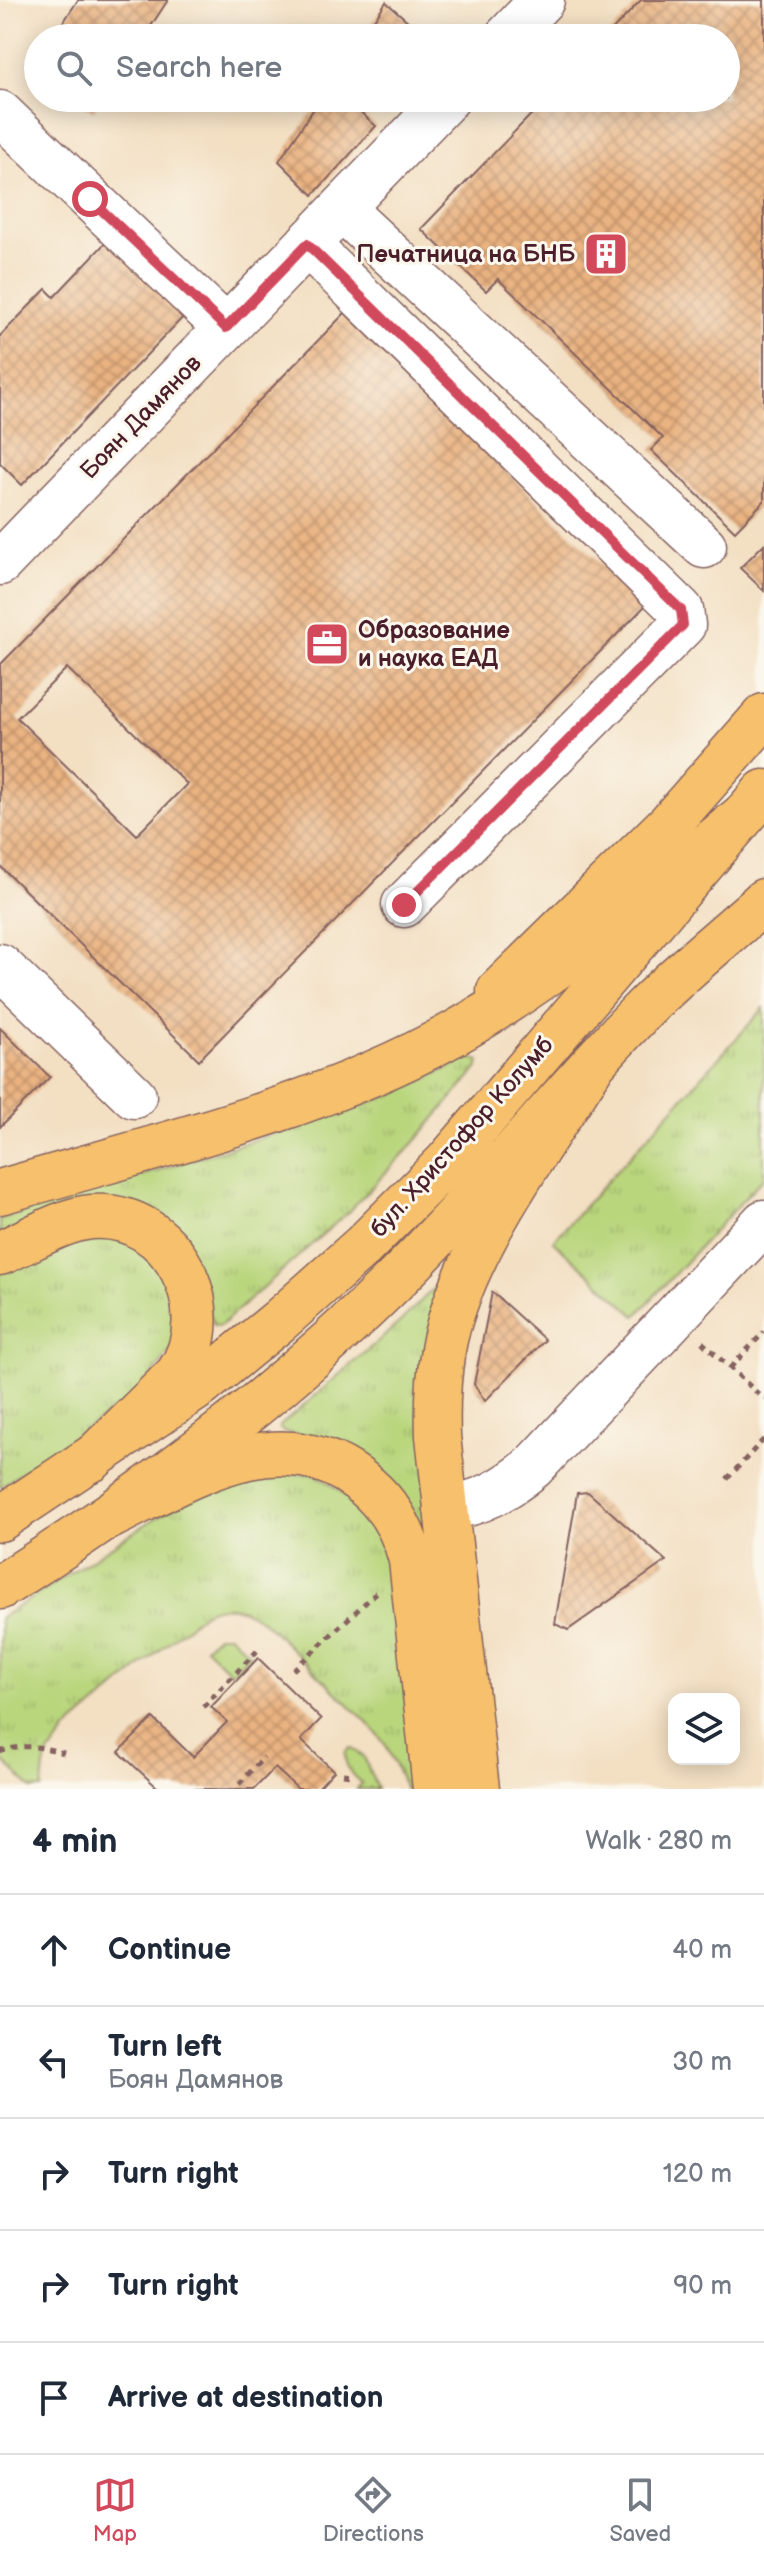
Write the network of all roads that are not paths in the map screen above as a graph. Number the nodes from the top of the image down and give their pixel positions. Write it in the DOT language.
graph roads {
  1 [pos="542,0"];
  2 [pos="519,24"];
  3 [pos="435,112"];
  4 [pos="0,113"];
  5 [pos="342,209"];
  6 [pos="307,244"];
  7 [pos="226,328"];
  8 [pos="704,546"];
  9 [pos="0,563"];
  10 [pos="764,716"];
  11 [pos="754,804"];
  12 [pos="764,872"];
  13 [pos="764,901"];
  14 [pos="404,905"];
  15 [pos="0,966"];
  16 [pos="639,1013"];
  17 [pos="452,1035"];
  18 [pos="591,1067"];
  19 [pos="134,1096"];
  20 [pos="0,1192"];
  21 [pos="764,1222"];
  22 [pos="0,1253"];
  23 [pos="91,1460"];
  24 [pos="446,1508"];
  25 [pos="109,1517"];
  26 [pos="0,1519"];
  27 [pos="0,1587"];
  28 [pos="435,1789"];
  29 [pos="477,1789"];
  1 -- 2 [label="street"];
  3 -- 5 [label="street, Боян Дамянов"];
  4 -- 7 [label="street"];
  5 -- 6 [label="street, Боян Дамянов"];
  5 -- 8 [label="street"];
  6 -- 7 [label="street, Боян Дамянов"];
  6 -- 14 [label="street"];
  7 -- 9 [label="street, Боян Дамянов"];
  10 -- 17 [label="main road"];
  11 -- 17 [label="main road"];
  11 -- 23 [label="main road, бул. Христофор Колумб"];
  12 -- 16 [label="main road"];
  13 -- 16 [label="main road, бул. Христофор Колумб"];
  15 -- 19 [label="street"];
  16 -- 18 [label="main road, бул. Христофор Колумб"];
  17 -- 20 [label="main road"];
  18 -- 24 [label="main road"];
  18 -- 25 [label="main road, бул. Христофор Колумб"];
  21 -- 24 [label="street"];
  22 -- 23 [label="main road"];
  23 -- 26 [label="main road, бул. Христофор Колумб"];
  24 -- 29 [label="main road"];
  25 -- 27 [label="main road, бул. Христофор Колумб"];
  25 -- 28 [label="main road"];
}
